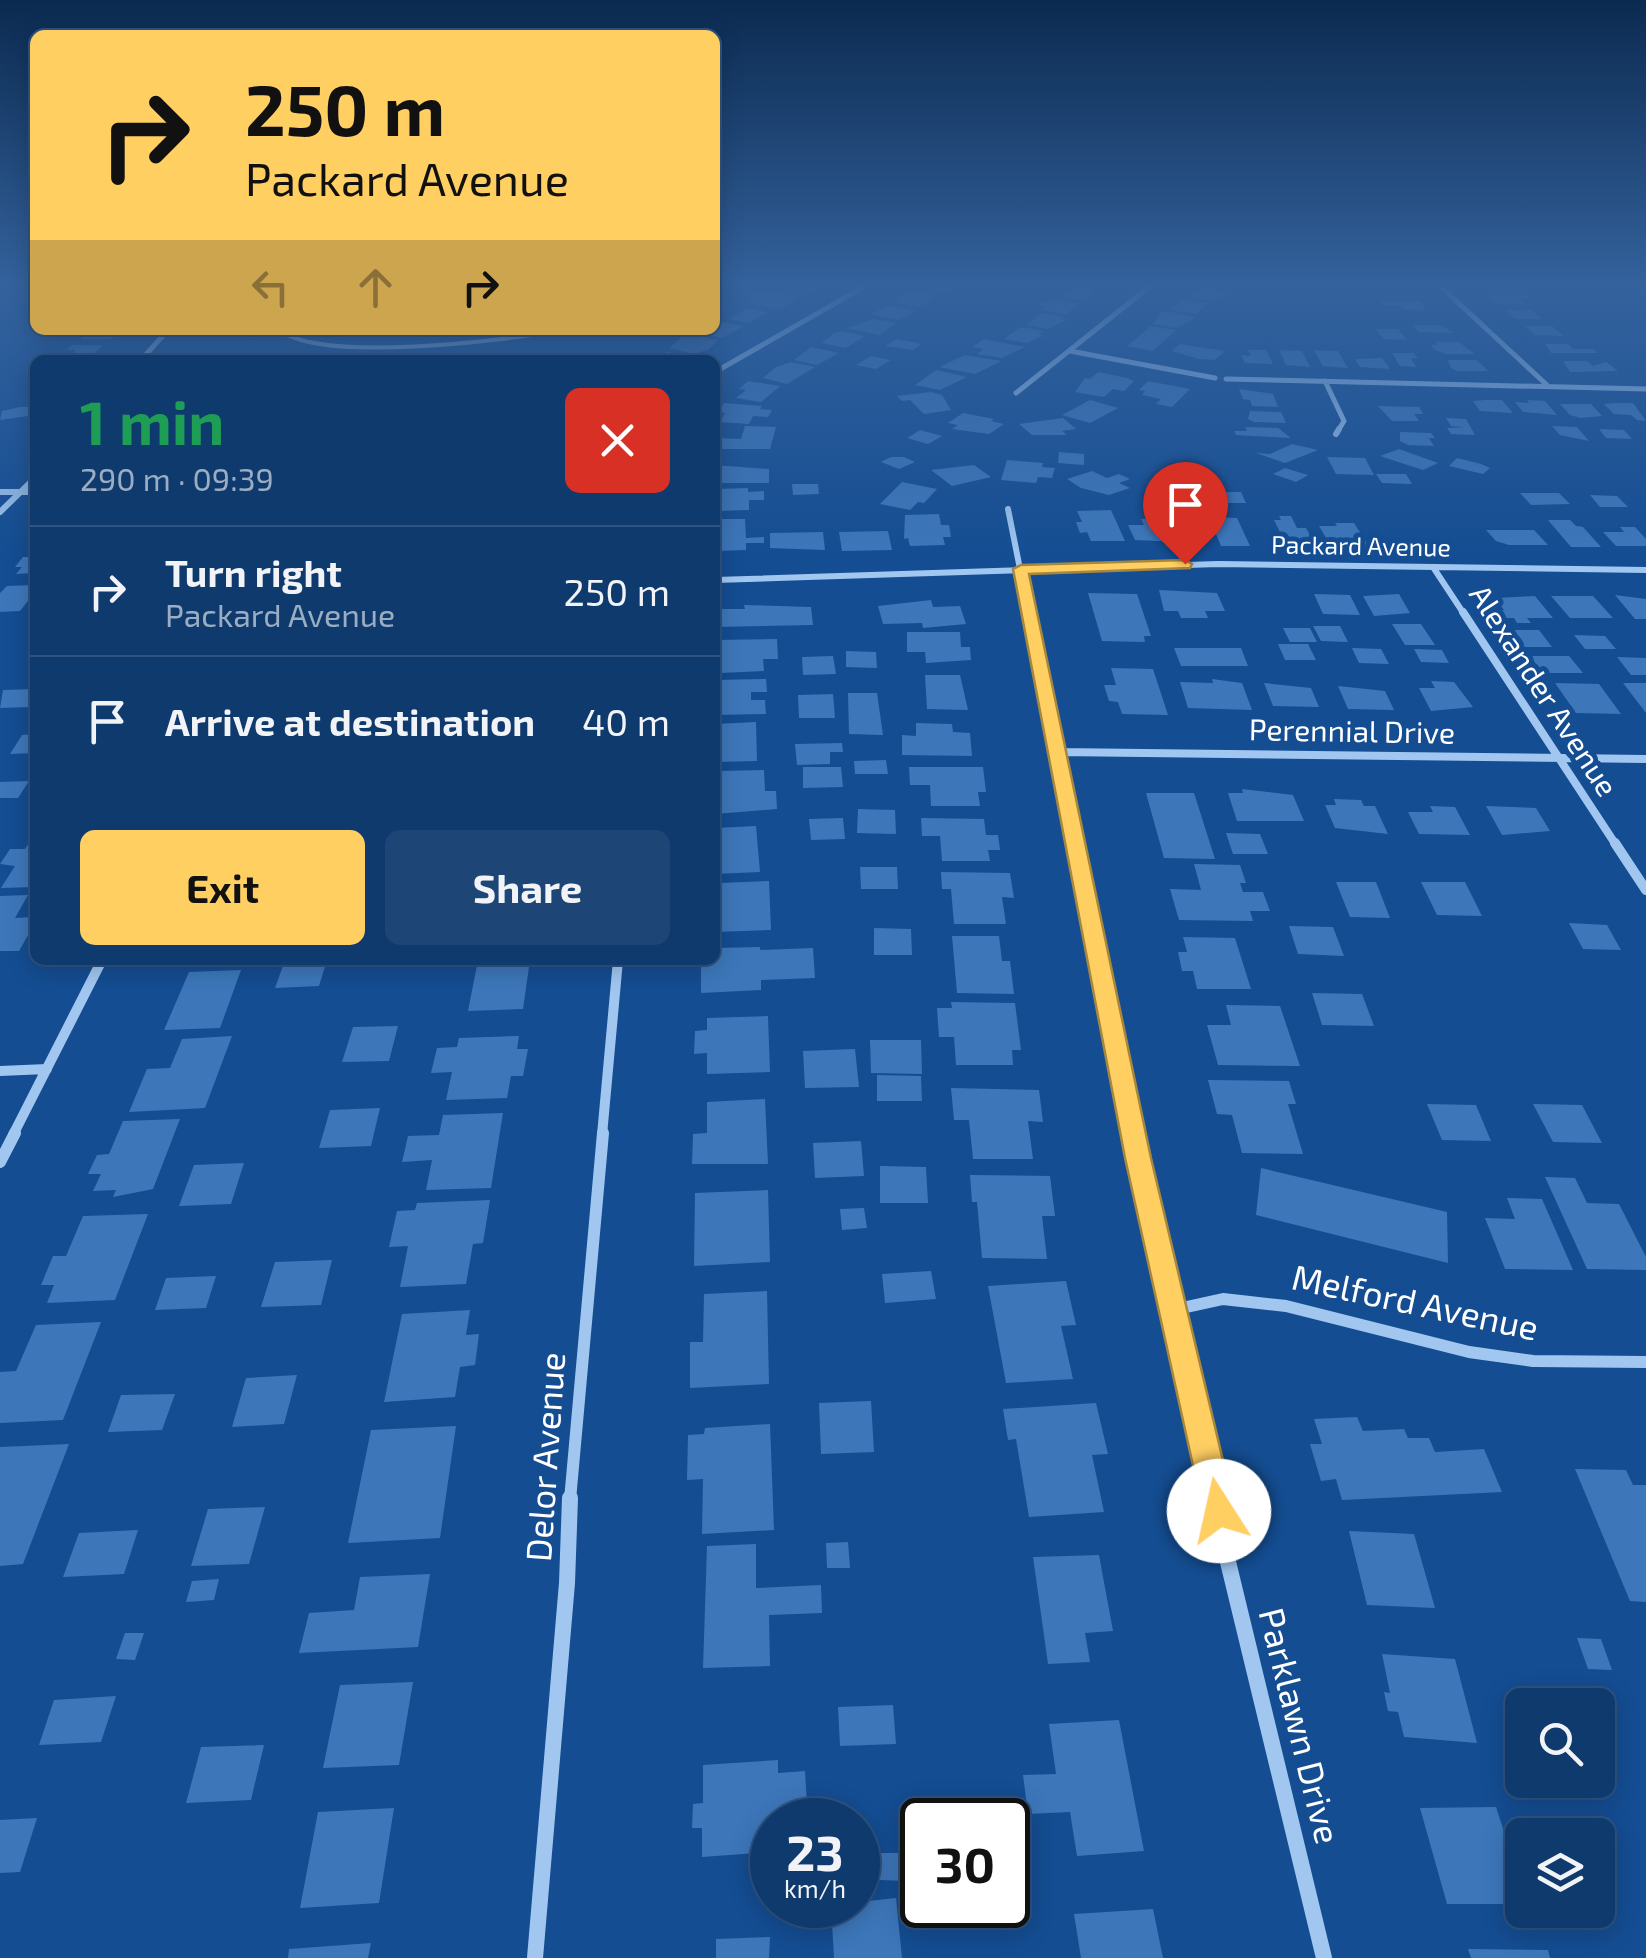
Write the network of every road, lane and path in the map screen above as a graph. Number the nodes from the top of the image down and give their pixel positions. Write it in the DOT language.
graph roads {
  1 [pos="1037,375"];
  2 [pos="1201,375"];
  3 [pos="1537,375"];
  4 [pos="1215,378"];
  5 [pos="1226,379"];
  6 [pos="1325,381"];
  7 [pos="1548,386"];
  8 [pos="1646,389"];
  9 [pos="1016,392"];
  10 [pos="1336,434"];
  11 [pos="30,483"];
  12 [pos="0,492"];
  13 [pos="21,492"];
  14 [pos="30,492"];
  15 [pos="1008,509"];
  16 [pos="0,512"];
  17 [pos="1433,567"];
  18 [pos="1021,569"];
  19 [pos="1646,570"];
  20 [pos="720,580"];
  21 [pos="1058,752"];
  22 [pos="1558,758"];
  23 [pos="1646,759"];
  24 [pos="1646,890"];
  25 [pos="99,965"];
  26 [pos="618,965"];
  27 [pos="47,1069"];
  28 [pos="0,1071"];
  29 [pos="0,1162"];
  30 [pos="1173,1310"];
  31 [pos="1646,1362"];
  32 [pos="535,1958"];
  33 [pos="1324,1958"];
  1 -- 9 [label="street"];
  2 -- 4 [label="street"];
  3 -- 7 [label="street"];
  5 -- 6 [label="street"];
  6 -- 7 [label="street"];
  6 -- 10 [label="street"];
  7 -- 8 [label="street"];
  11 -- 13 [label="street"];
  12 -- 13 [label="street"];
  13 -- 14 [label="street"];
  13 -- 16 [label="street"];
  15 -- 18 [label="street, Parklawn Drive"];
  17 -- 18 [label="street, Packard Avenue"];
  17 -- 19 [label="street, Packard Avenue"];
  17 -- 22 [label="street, Alexander Avenue"];
  18 -- 20 [label="street, Packard Avenue"];
  18 -- 21 [label="street, Parklawn Drive"];
  21 -- 22 [label="street, Perennial Drive"];
  21 -- 30 [label="street, Parklawn Drive"];
  22 -- 23 [label="street, Perennial Drive"];
  22 -- 24 [label="street, Alexander Avenue"];
  25 -- 27 [label="street"];
  26 -- 32 [label="street, Delor Avenue"];
  27 -- 28 [label="street"];
  27 -- 29 [label="street"];
  30 -- 31 [label="street, Melford Avenue"];
  30 -- 33 [label="street, Parklawn Drive"];
}
